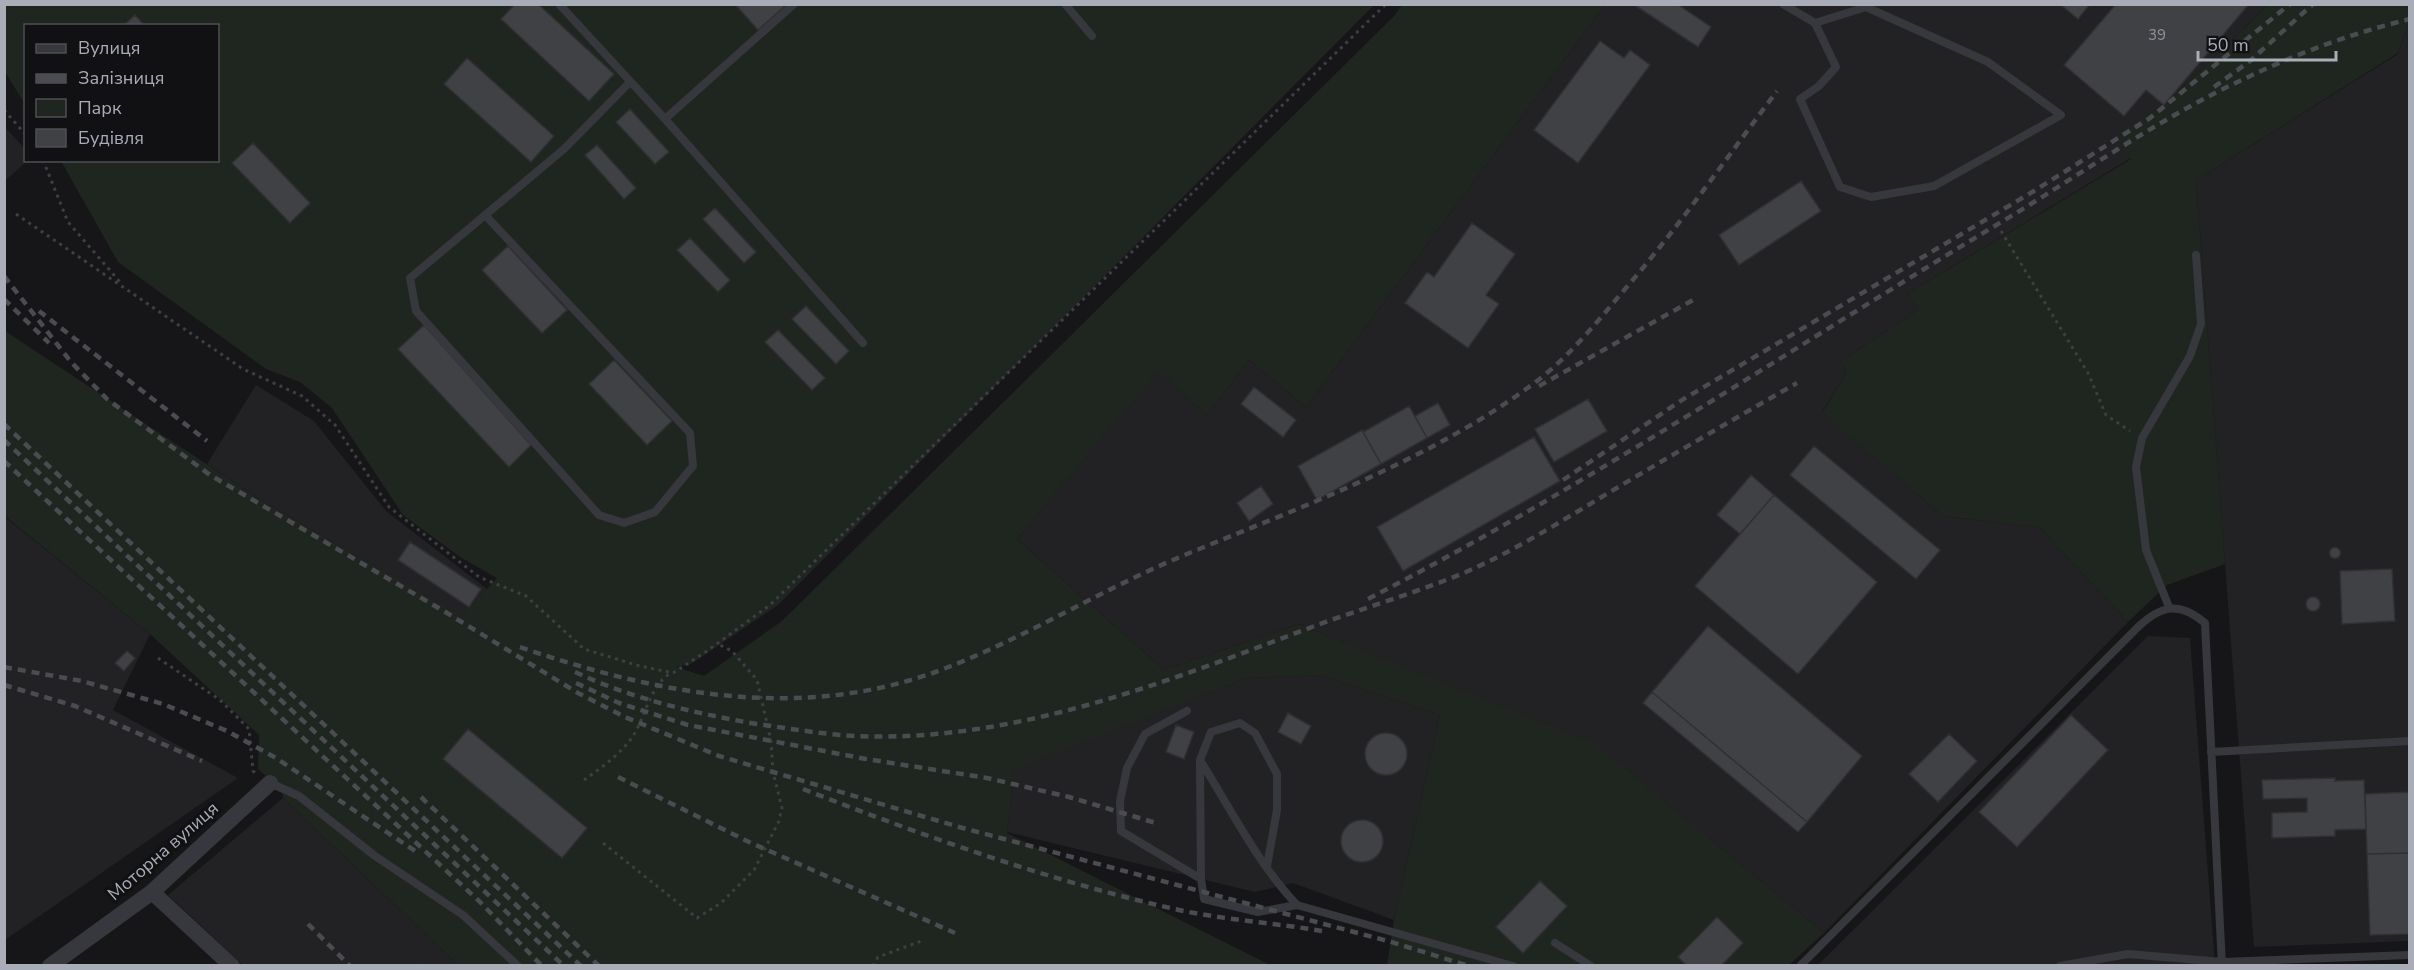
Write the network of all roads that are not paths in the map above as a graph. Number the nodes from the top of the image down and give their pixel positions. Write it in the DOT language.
graph roads {
  1 [pos="559,4"];
  2 [pos="794,4"];
  3 [pos="1065,4"];
  4 [pos="1783,4"];
  5 [pos="1815,23"];
  6 [pos="1092,36"];
  7 [pos="630,82"];
  8 [pos="665,119"];
  9 [pos="485,215"];
  10 [pos="2196,255"];
  11 [pos="863,343"];
  12 [pos="2169,607"];
  13 [pos="1187,711"];
  14 [pos="2409,741"];
  15 [pos="2211,752"];
  16 [pos="1200,760"];
  17 [pos="270,783"];
  18 [pos="1267,866"];
  19 [pos="1201,879"];
  20 [pos="152,892"];
  21 [pos="1297,905"];
  22 [pos="1555,942"];
  23 [pos="2409,955"];
  24 [pos="2222,964"];
  25 [pos="50,966"];
  26 [pos="232,966"];
  27 [pos="518,966"];
  28 [pos="1513,966"];
  29 [pos="1591,966"];
  30 [pos="1800,966"];
  31 [pos="2060,966"];
  1 -- 7 [label="lane"];
  2 -- 8 [label="lane"];
  3 -- 6 [label="lane"];
  4 -- 5 [label="lane"];
  5 -- 5 [label="lane"];
  7 -- 8 [label="lane"];
  7 -- 9 [label="lane"];
  8 -- 11 [label="lane"];
  9 -- 9 [label="lane"];
  10 -- 12 [label="lane"];
  12 -- 15 [label="lane"];
  12 -- 30 [label="lane"];
  13 -- 19 [label="lane"];
  14 -- 15 [label="lane"];
  15 -- 24 [label="lane"];
  16 -- 18 [label="lane"];
  16 -- 18 [label="lane"];
  16 -- 19 [label="lane"];
  17 -- 20 [label="street, Моторна вулиця"];
  17 -- 27 [label="lane"];
  18 -- 21 [label="lane"];
  19 -- 21 [label="lane"];
  20 -- 25 [label="street, Моторна вулиця"];
  20 -- 26 [label="street"];
  21 -- 28 [label="lane"];
  22 -- 29 [label="lane"];
  23 -- 24 [label="lane"];
  24 -- 31 [label="lane"];
}
